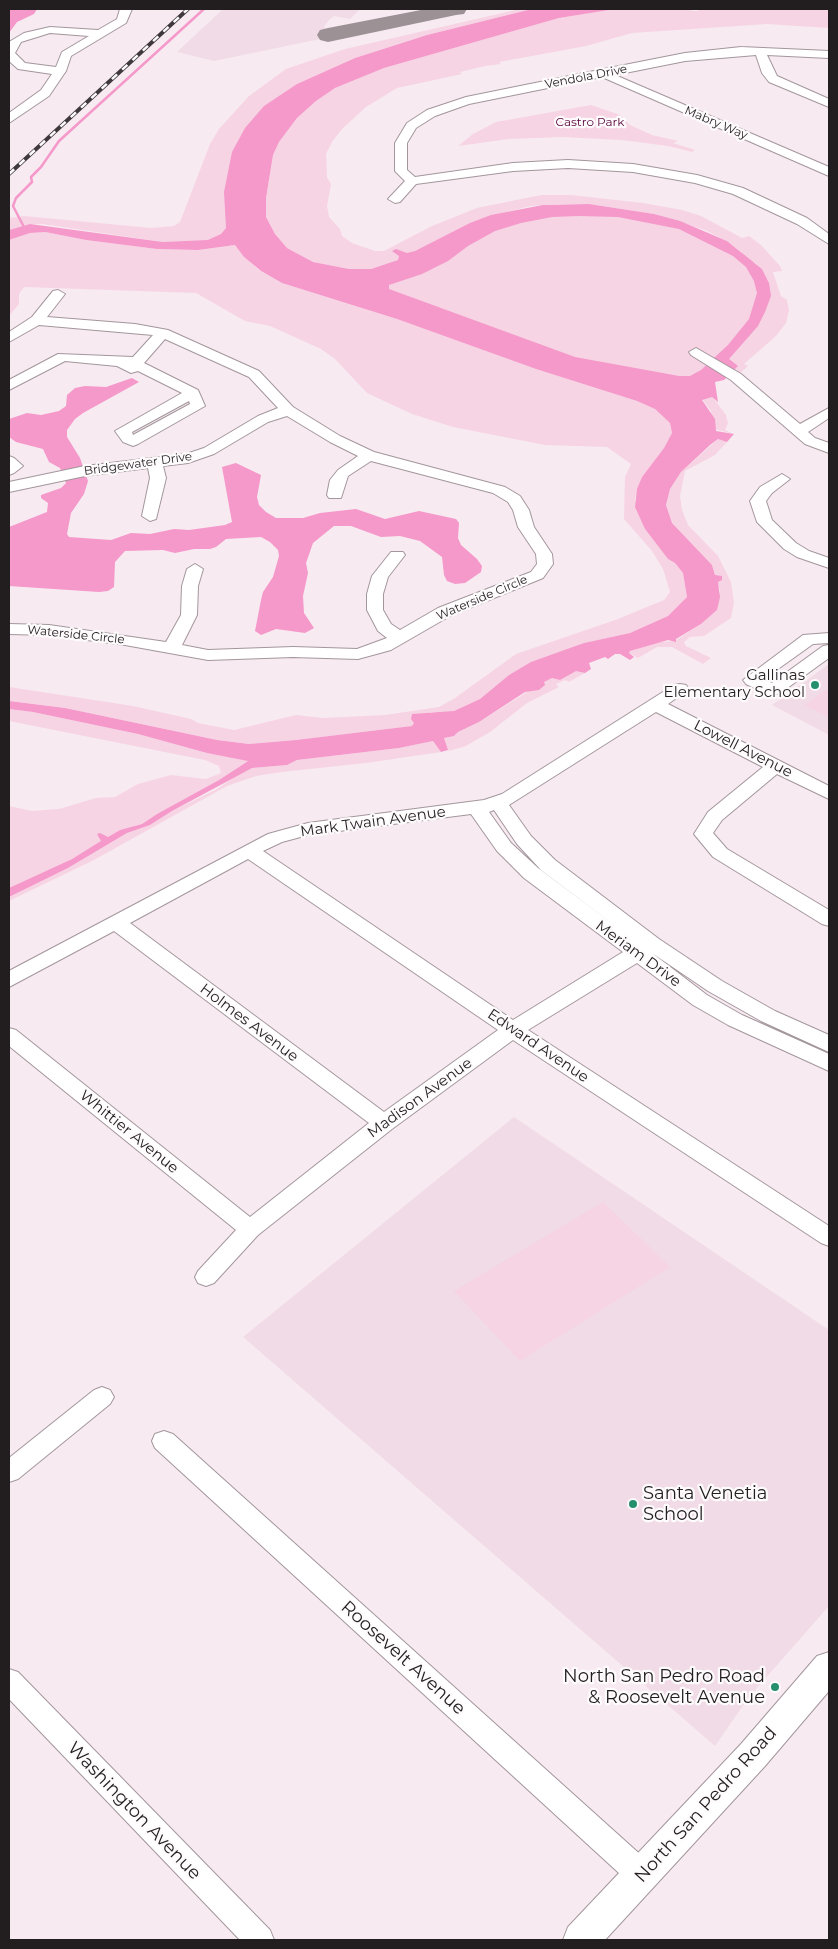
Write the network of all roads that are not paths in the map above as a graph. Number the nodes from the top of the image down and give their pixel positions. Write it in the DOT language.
graph roads {
  1 [pos="126,9"];
  2 [pos="101,34"];
  3 [pos="760,51"];
  4 [pos="829,54"];
  5 [pos="60,71"];
  6 [pos="604,73"];
  7 [pos="829,104"];
  8 [pos="9,119"];
  9 [pos="829,172"];
  10 [pos="412,181"];
  11 [pos="395,199"];
  12 [pos="829,240"];
  13 [pos="58,294"];
  14 [pos="37,320"];
  15 [pos="160,332"];
  16 [pos="9,338"];
  17 [pos="696,352"];
  18 [pos="133,363"];
  19 [pos="9,386"];
  20 [pos="193,393"];
  21 [pos="288,410"];
  22 [pos="829,412"];
  23 [pos="799,431"];
  24 [pos="829,448"];
  25 [pos="369,455"];
  26 [pos="156,463"];
  27 [pos="11,477"];
  28 [pos="782,479"];
  29 [pos="335,494"];
  30 [pos="150,516"];
  31 [pos="397,555"];
  32 [pos="829,563"];
  33 [pos="195,568"];
  34 [pos="9,629"];
  35 [pos="399,638"];
  36 [pos="829,638"];
  37 [pos="172,648"];
  38 [pos="829,650"];
  39 [pos="680,689"];
  40 [pos="656,705"];
  41 [pos="776,766"];
  42 [pos="829,793"];
  43 [pos="498,802"];
  44 [pos="476,807"];
  45 [pos="249,850"];
  46 [pos="829,919"];
  47 [pos="115,922"];
  48 [pos="644,949"];
  49 [pos="9,980"];
  50 [pos="513,1030"];
  51 [pos="9,1035"];
  52 [pos="829,1044"];
  53 [pos="829,1063"];
  54 [pos="384,1123"];
  55 [pos="250,1229"];
  56 [pos="829,1237"];
  57 [pos="206,1277"];
  58 [pos="102,1396"];
  59 [pos="164,1441"];
  60 [pos="9,1472"];
  61 [pos="829,1667"];
  62 [pos="9,1681"];
  63 [pos="642,1875"];
  64 [pos="260,1940"];
  65 [pos="581,1940"];
  1 -- 2 [label="street"];
  2 -- 5 [label="street"];
  2 -- 5 [label="street"];
  3 -- 4 [label="street, Vendola Drive"];
  3 -- 6 [label="street, Vendola Drive"];
  3 -- 7 [label="street"];
  5 -- 8 [label="street"];
  6 -- 9 [label="street, Mabry Way"];
  6 -- 10 [label="street, Vendola Drive"];
  10 -- 11 [label="street"];
  10 -- 12 [label="street"];
  13 -- 14 [label="street"];
  14 -- 15 [label="street, Waterside Circle"];
  14 -- 16 [label="street"];
  15 -- 18 [label="street"];
  15 -- 21 [label="street, Waterside Circle"];
  17 -- 23 [label="street"];
  18 -- 19 [label="street"];
  18 -- 20 [label="street"];
  21 -- 25 [label="street, Waterside Circle"];
  21 -- 26 [label="street, Bridgewater Drive"];
  22 -- 23 [label="street"];
  23 -- 24 [label="street"];
  25 -- 29 [label="street"];
  25 -- 35 [label="street, Waterside Circle"];
  26 -- 27 [label="street, Bridgewater Drive"];
  26 -- 30 [label="street"];
  28 -- 32 [label="street"];
  31 -- 35 [label="street"];
  33 -- 37 [label="street"];
  34 -- 37 [label="street, Waterside Circle"];
  35 -- 37 [label="street, Waterside Circle"];
  36 -- 38 [label="street"];
  39 -- 40 [label="street, Mark Twain Avenue"];
  40 -- 41 [label="street, Lowell Avenue"];
  40 -- 43 [label="street, Mark Twain Avenue"];
  41 -- 42 [label="street, Lowell Avenue"];
  41 -- 46 [label="street"];
  43 -- 44 [label="street, Mark Twain Avenue"];
  43 -- 48 [label="street, Meriam Drive"];
  44 -- 45 [label="street, Mark Twain Avenue"];
  44 -- 48 [label="street, Meriam Drive"];
  45 -- 47 [label="street, Mark Twain Avenue"];
  45 -- 50 [label="street, Edward Avenue"];
  47 -- 49 [label="street, Mark Twain Avenue"];
  47 -- 54 [label="street, Holmes Avenue"];
  48 -- 50 [label="street, Madison Avenue"];
  48 -- 52 [label="street, Meriam Drive"];
  48 -- 53 [label="street, Meriam Drive"];
  50 -- 54 [label="street, Madison Avenue"];
  50 -- 56 [label="street, Edward Avenue"];
  51 -- 55 [label="street, Whittier Avenue"];
  54 -- 55 [label="street, Madison Avenue"];
  55 -- 57 [label="street, Madison Avenue"];
  58 -- 60 [label="street"];
  59 -- 63 [label="street, Roosevelt Avenue"];
  61 -- 63 [label="main road, North San Pedro Road"];
  62 -- 64 [label="street, Washington Avenue"];
  63 -- 65 [label="main road, North San Pedro Road"];
}
